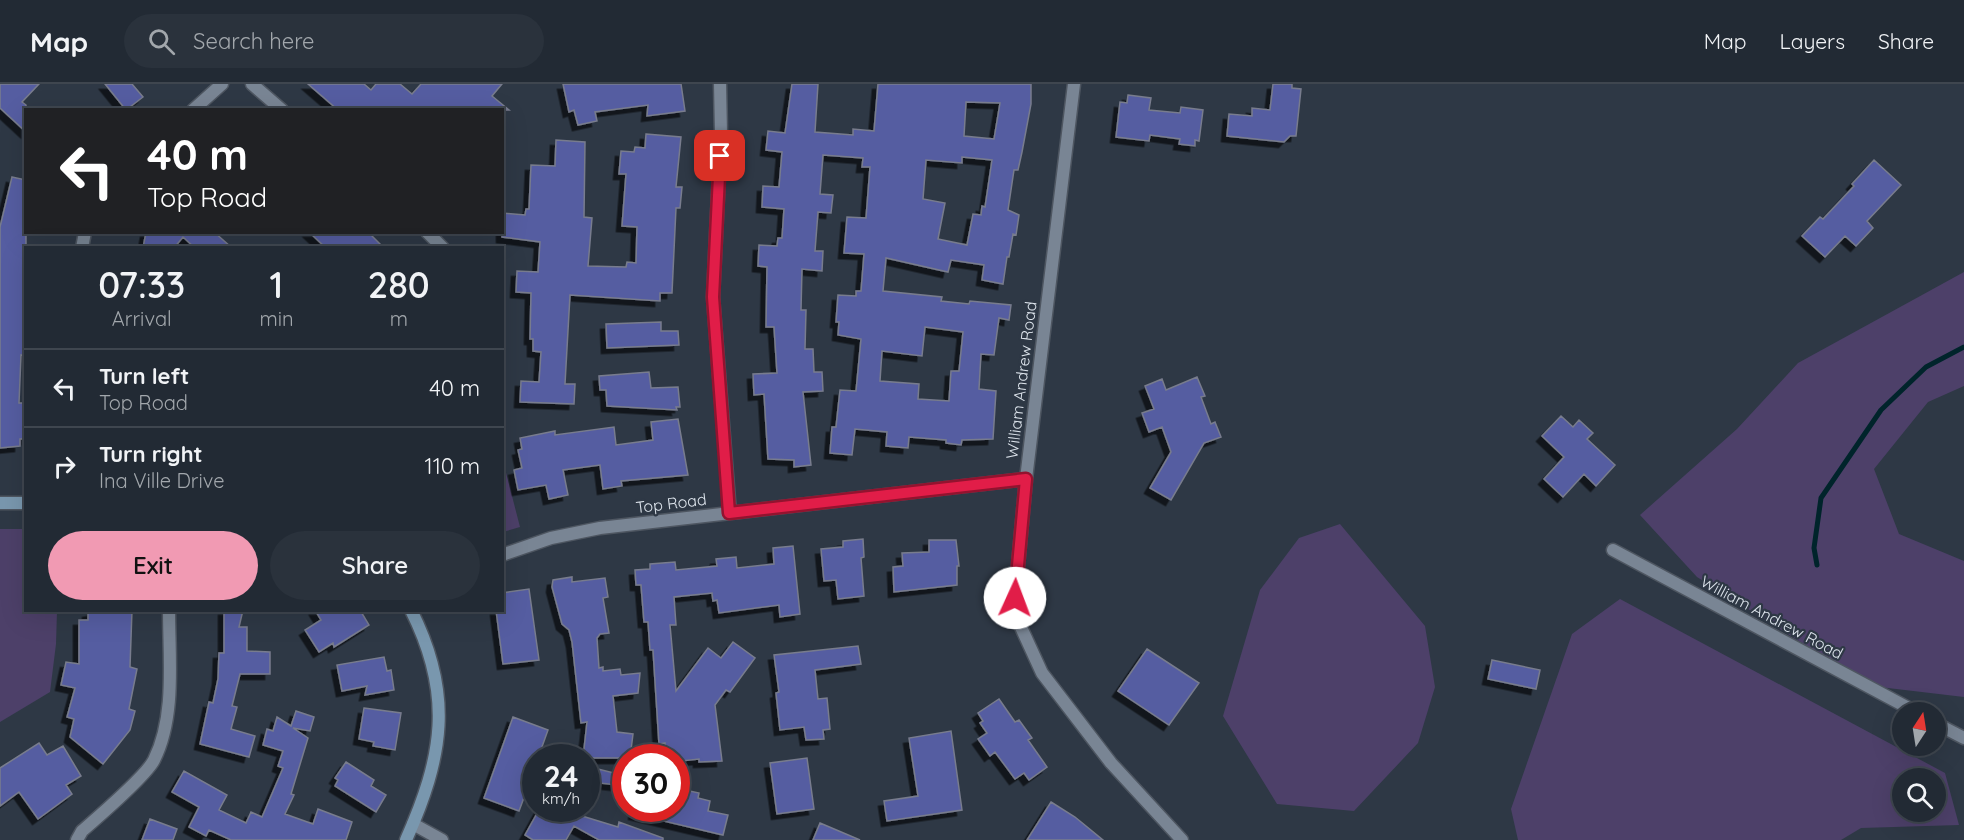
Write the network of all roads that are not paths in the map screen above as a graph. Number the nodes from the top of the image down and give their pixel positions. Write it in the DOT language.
graph roads {
  1 [pos="222,84"];
  2 [pos="252,84"];
  3 [pos="720,84"];
  4 [pos="1074,84"];
  5 [pos="195,108"];
  6 [pos="280,108"];
  7 [pos="429,234"];
  8 [pos="441,246"];
  9 [pos="1026,479"];
  10 [pos="0,503"];
  11 [pos="24,503"];
  12 [pos="729,513"];
  13 [pos="1613,550"];
  14 [pos="504,554"];
  15 [pos="169,612"];
  16 [pos="412,612"];
  17 [pos="1897,702"];
  18 [pos="1946,729"];
  19 [pos="1964,738"];
  20 [pos="413,824"];
  21 [pos="77,840"];
  22 [pos="406,840"];
  23 [pos="442,840"];
  24 [pos="1182,840"];
  1 -- 5 [label="street"];
  2 -- 6 [label="street"];
  3 -- 12 [label="street"];
  4 -- 9 [label="street, William Andrew Road"];
  7 -- 8 [label="street"];
  9 -- 12 [label="street, Top Road"];
  9 -- 24 [label="street, William Andrew Road"];
  10 -- 11 [label="street"];
  12 -- 14 [label="street, Top Road"];
  13 -- 17 [label="street, William Andrew Road"];
  15 -- 21 [label="street"];
  16 -- 20 [label="street"];
  18 -- 19 [label="street"];
  20 -- 22 [label="street"];
  20 -- 23 [label="street"];
}
